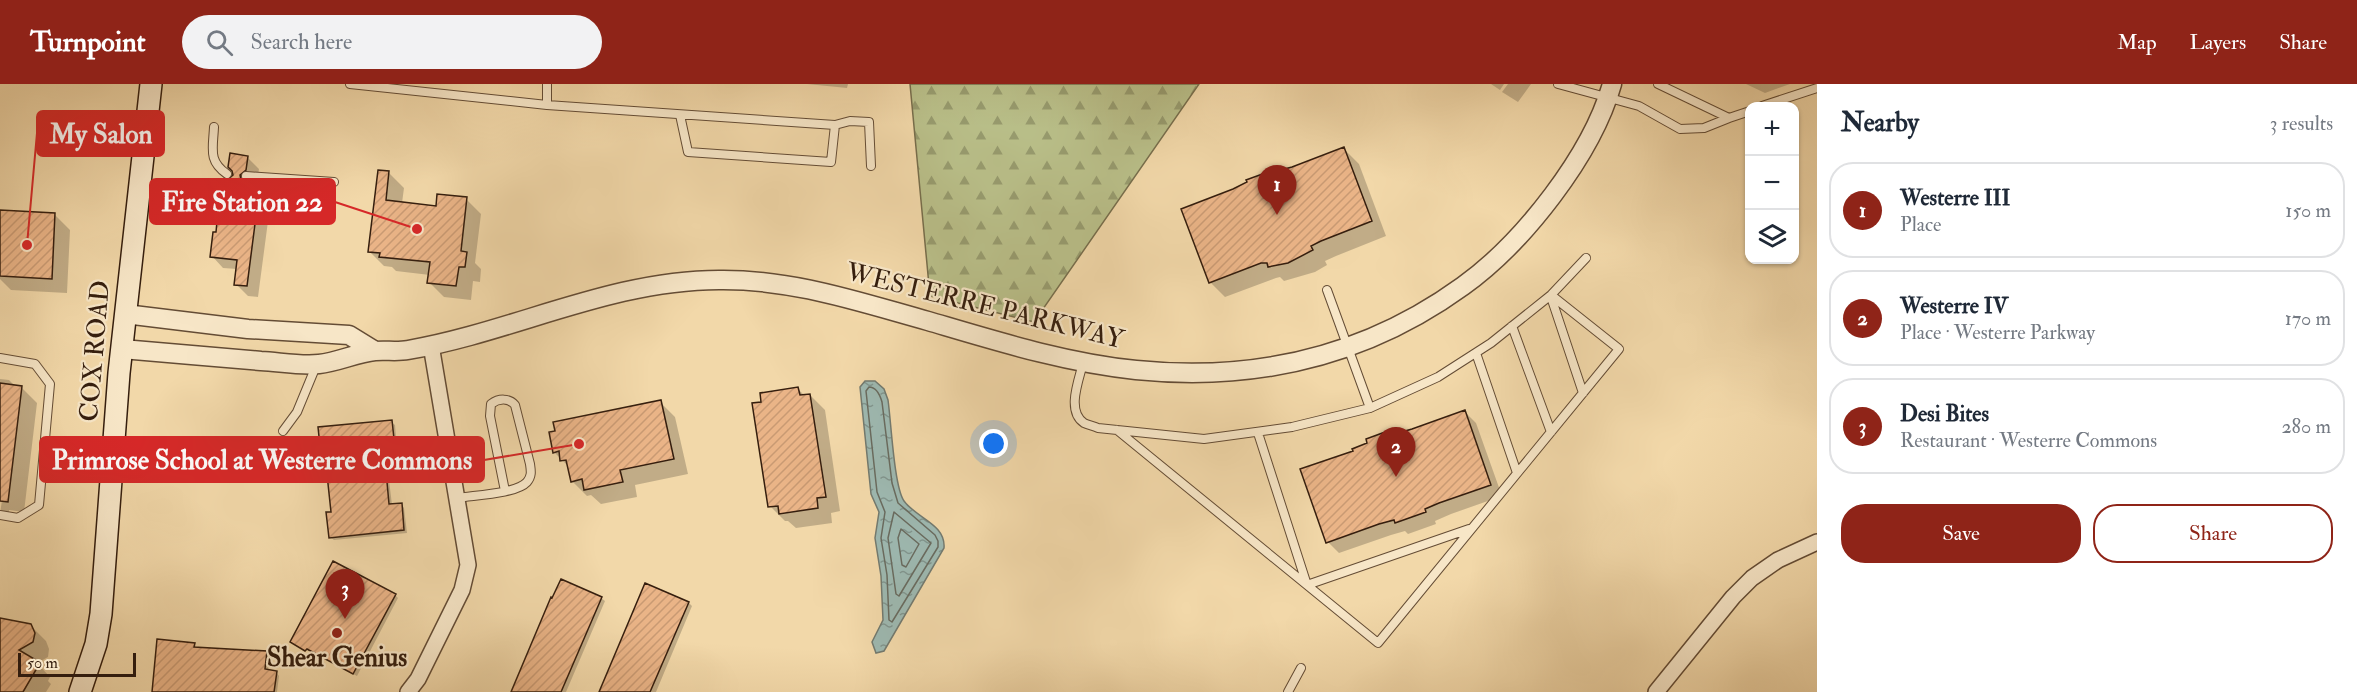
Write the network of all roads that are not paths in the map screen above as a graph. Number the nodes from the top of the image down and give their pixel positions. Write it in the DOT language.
graph roads {
  1 [pos="151,84"];
  2 [pos="350,84"];
  3 [pos="547,84"];
  4 [pos="1558,84"];
  5 [pos="1658,84"];
  6 [pos="1817,88"];
  7 [pos="1610,91"];
  8 [pos="1774,102"];
  9 [pos="547,105"];
  10 [pos="1745,112"];
  11 [pos="680,115"];
  12 [pos="1729,117"];
  13 [pos="836,125"];
  14 [pos="214,128"];
  15 [pos="871,166"];
  16 [pos="227,174"];
  17 [pos="246,176"];
  18 [pos="334,182"];
  19 [pos="1586,258"];
  20 [pos="1327,290"];
  21 [pos="1551,295"];
  22 [pos="125,314"];
  23 [pos="1512,326"];
  24 [pos="431,345"];
  25 [pos="1347,348"];
  26 [pos="122,349"];
  27 [pos="375,351"];
  28 [pos="1476,352"];
  29 [pos="0,358"];
  30 [pos="1084,362"];
  31 [pos="317,364"];
  32 [pos="1583,393"];
  33 [pos="1370,408"];
  34 [pos="1117,430"];
  35 [pos="283,431"];
  36 [pos="1551,432"];
  37 [pos="1258,433"];
  38 [pos="1517,473"];
  39 [pos="505,491"];
  40 [pos="457,498"];
  41 [pos="0,515"];
  42 [pos="1472,529"];
  43 [pos="1817,542"];
  44 [pos="1307,585"];
  45 [pos="1301,668"];
  46 [pos="80,692"];
  47 [pos="408,692"];
  48 [pos="1288,692"];
  49 [pos="1656,692"];
  1 -- 22 [label="main road, COX ROAD"];
  2 -- 9 [label="lane"];
  3 -- 9 [label="lane"];
  4 -- 7 [label="lane"];
  5 -- 12 [label="lane"];
  6 -- 8 [label="lane"];
  7 -- 12 [label="lane"];
  7 -- 25 [label="street, WESTERRE PARKWAY"];
  9 -- 11 [label="lane"];
  10 -- 12 [label="lane"];
  11 -- 13 [label="lane"];
  11 -- 13 [label="lane"];
  13 -- 15 [label="lane"];
  14 -- 16 [label="lane"];
  17 -- 18 [label="lane"];
  19 -- 21 [label="lane"];
  20 -- 25 [label="lane"];
  21 -- 23 [label="lane"];
  21 -- 32 [label="lane"];
  21 -- 32 [label="lane"];
  22 -- 26 [label="main road, COX ROAD"];
  22 -- 27 [label="street"];
  23 -- 28 [label="lane"];
  23 -- 36 [label="lane"];
  24 -- 27 [label="street, WESTERRE PARKWAY"];
  24 -- 30 [label="street, WESTERRE PARKWAY"];
  24 -- 40 [label="street"];
  25 -- 30 [label="street, WESTERRE PARKWAY"];
  25 -- 33 [label="lane"];
  26 -- 31 [label="street, WESTERRE PARKWAY"];
  26 -- 46 [label="main road, COX ROAD"];
  27 -- 31 [label="street, WESTERRE PARKWAY"];
  28 -- 33 [label="lane"];
  28 -- 38 [label="lane"];
  29 -- 41 [label="lane"];
  30 -- 34 [label="lane"];
  31 -- 35 [label="lane"];
  32 -- 36 [label="lane"];
  33 -- 37 [label="lane"];
  34 -- 37 [label="lane"];
  34 -- 44 [label="lane"];
  36 -- 38 [label="lane"];
  37 -- 44 [label="lane"];
  38 -- 42 [label="lane"];
  39 -- 39 [label="lane"];
  39 -- 40 [label="lane"];
  40 -- 47 [label="street"];
  42 -- 44 [label="lane"];
  42 -- 44 [label="lane"];
  43 -- 49 [label="street"];
  45 -- 48 [label="lane"];
}
